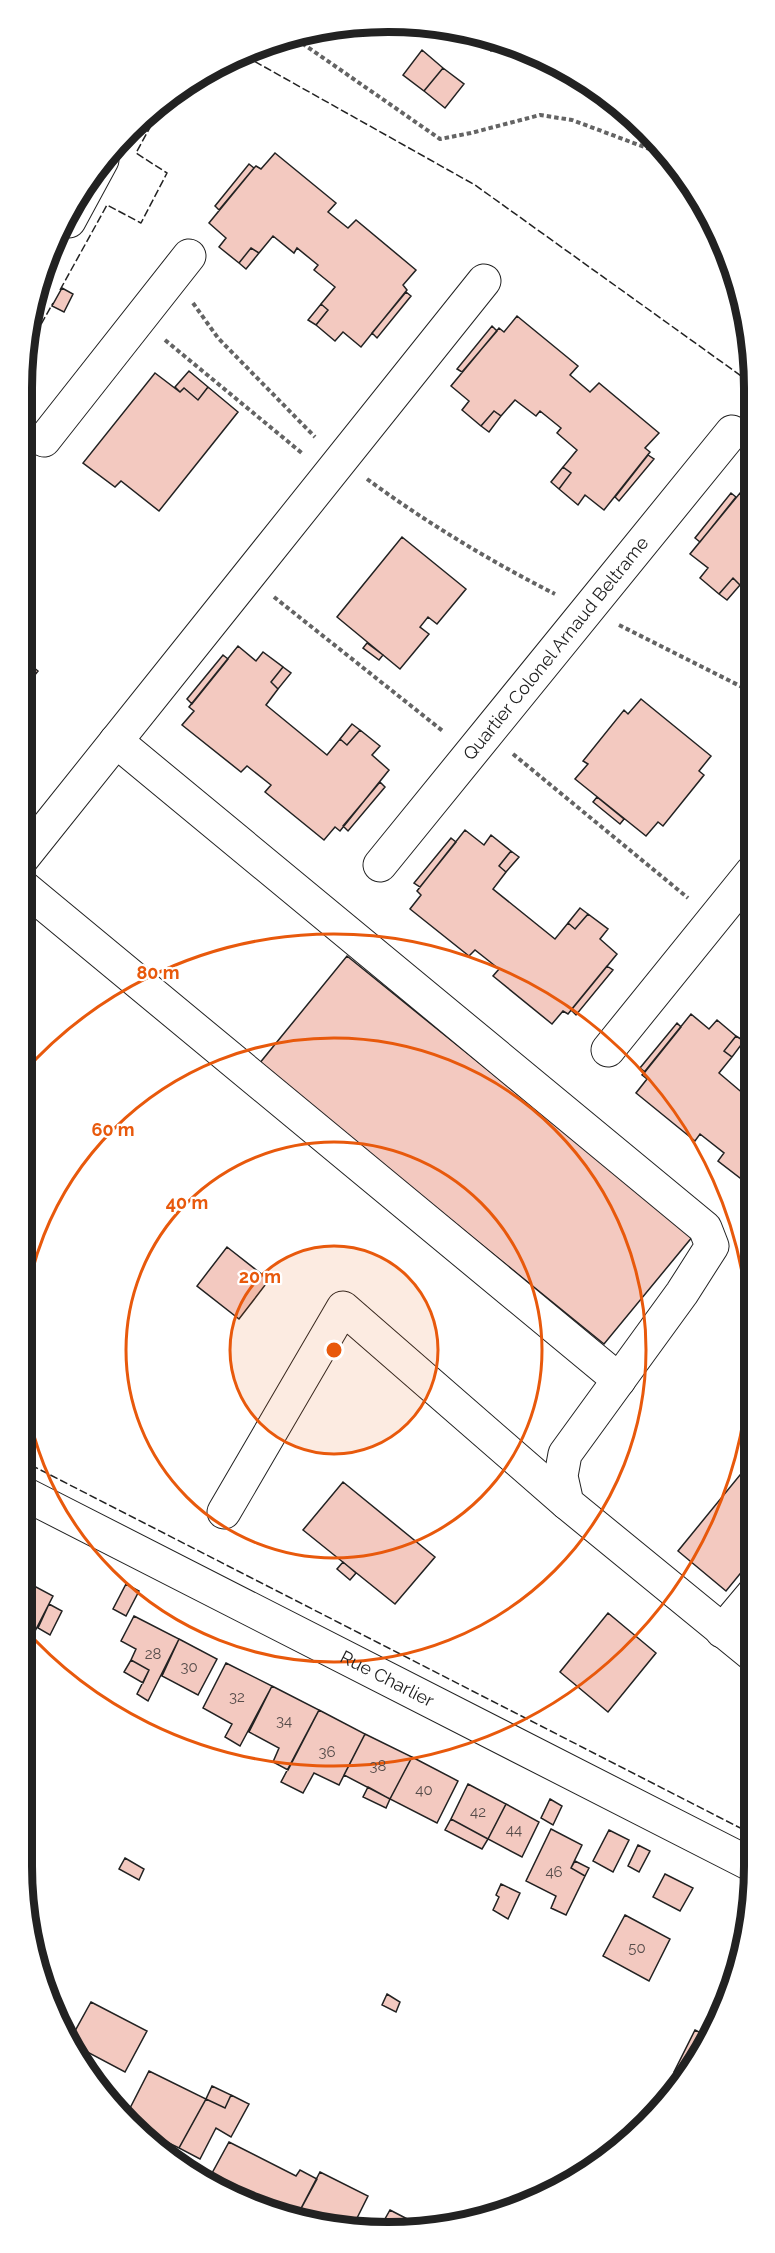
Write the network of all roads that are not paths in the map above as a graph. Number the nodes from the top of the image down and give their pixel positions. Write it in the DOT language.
graph roads {
  1 [pos="182,266"];
  2 [pos="483,281"];
  3 [pos="732,432"];
  4 [pos="44,440"];
  5 [pos="116,741"];
  6 [pos="32,846"];
  7 [pos="380,865"];
  8 [pos="744,882"];
  9 [pos="32,894"];
  10 [pos="608,1050"];
  11 [pos="619,1380"];
  12 [pos="32,1498"];
  13 [pos="567,1503"];
  14 [pos="224,1512"];
  15 [pos="744,1605"];
  16 [pos="722,1631"];
  17 [pos="744,1648"];
  18 [pos="744,1861"];
  1 -- 4 [label="street"];
  2 -- 5 [label="street"];
  3 -- 7 [label="street, Quartier Colonel Arnaud Beltrame"];
  5 -- 6 [label="street"];
  5 -- 11 [label="street"];
  8 -- 10 [label="street"];
  9 -- 11 [label="street"];
  11 -- 13 [label="street"];
  12 -- 18 [label="street, Rue Charlier"];
  13 -- 14 [label="street"];
  13 -- 16 [label="street"];
  15 -- 16 [label="street"];
  16 -- 17 [label="street"];
}
